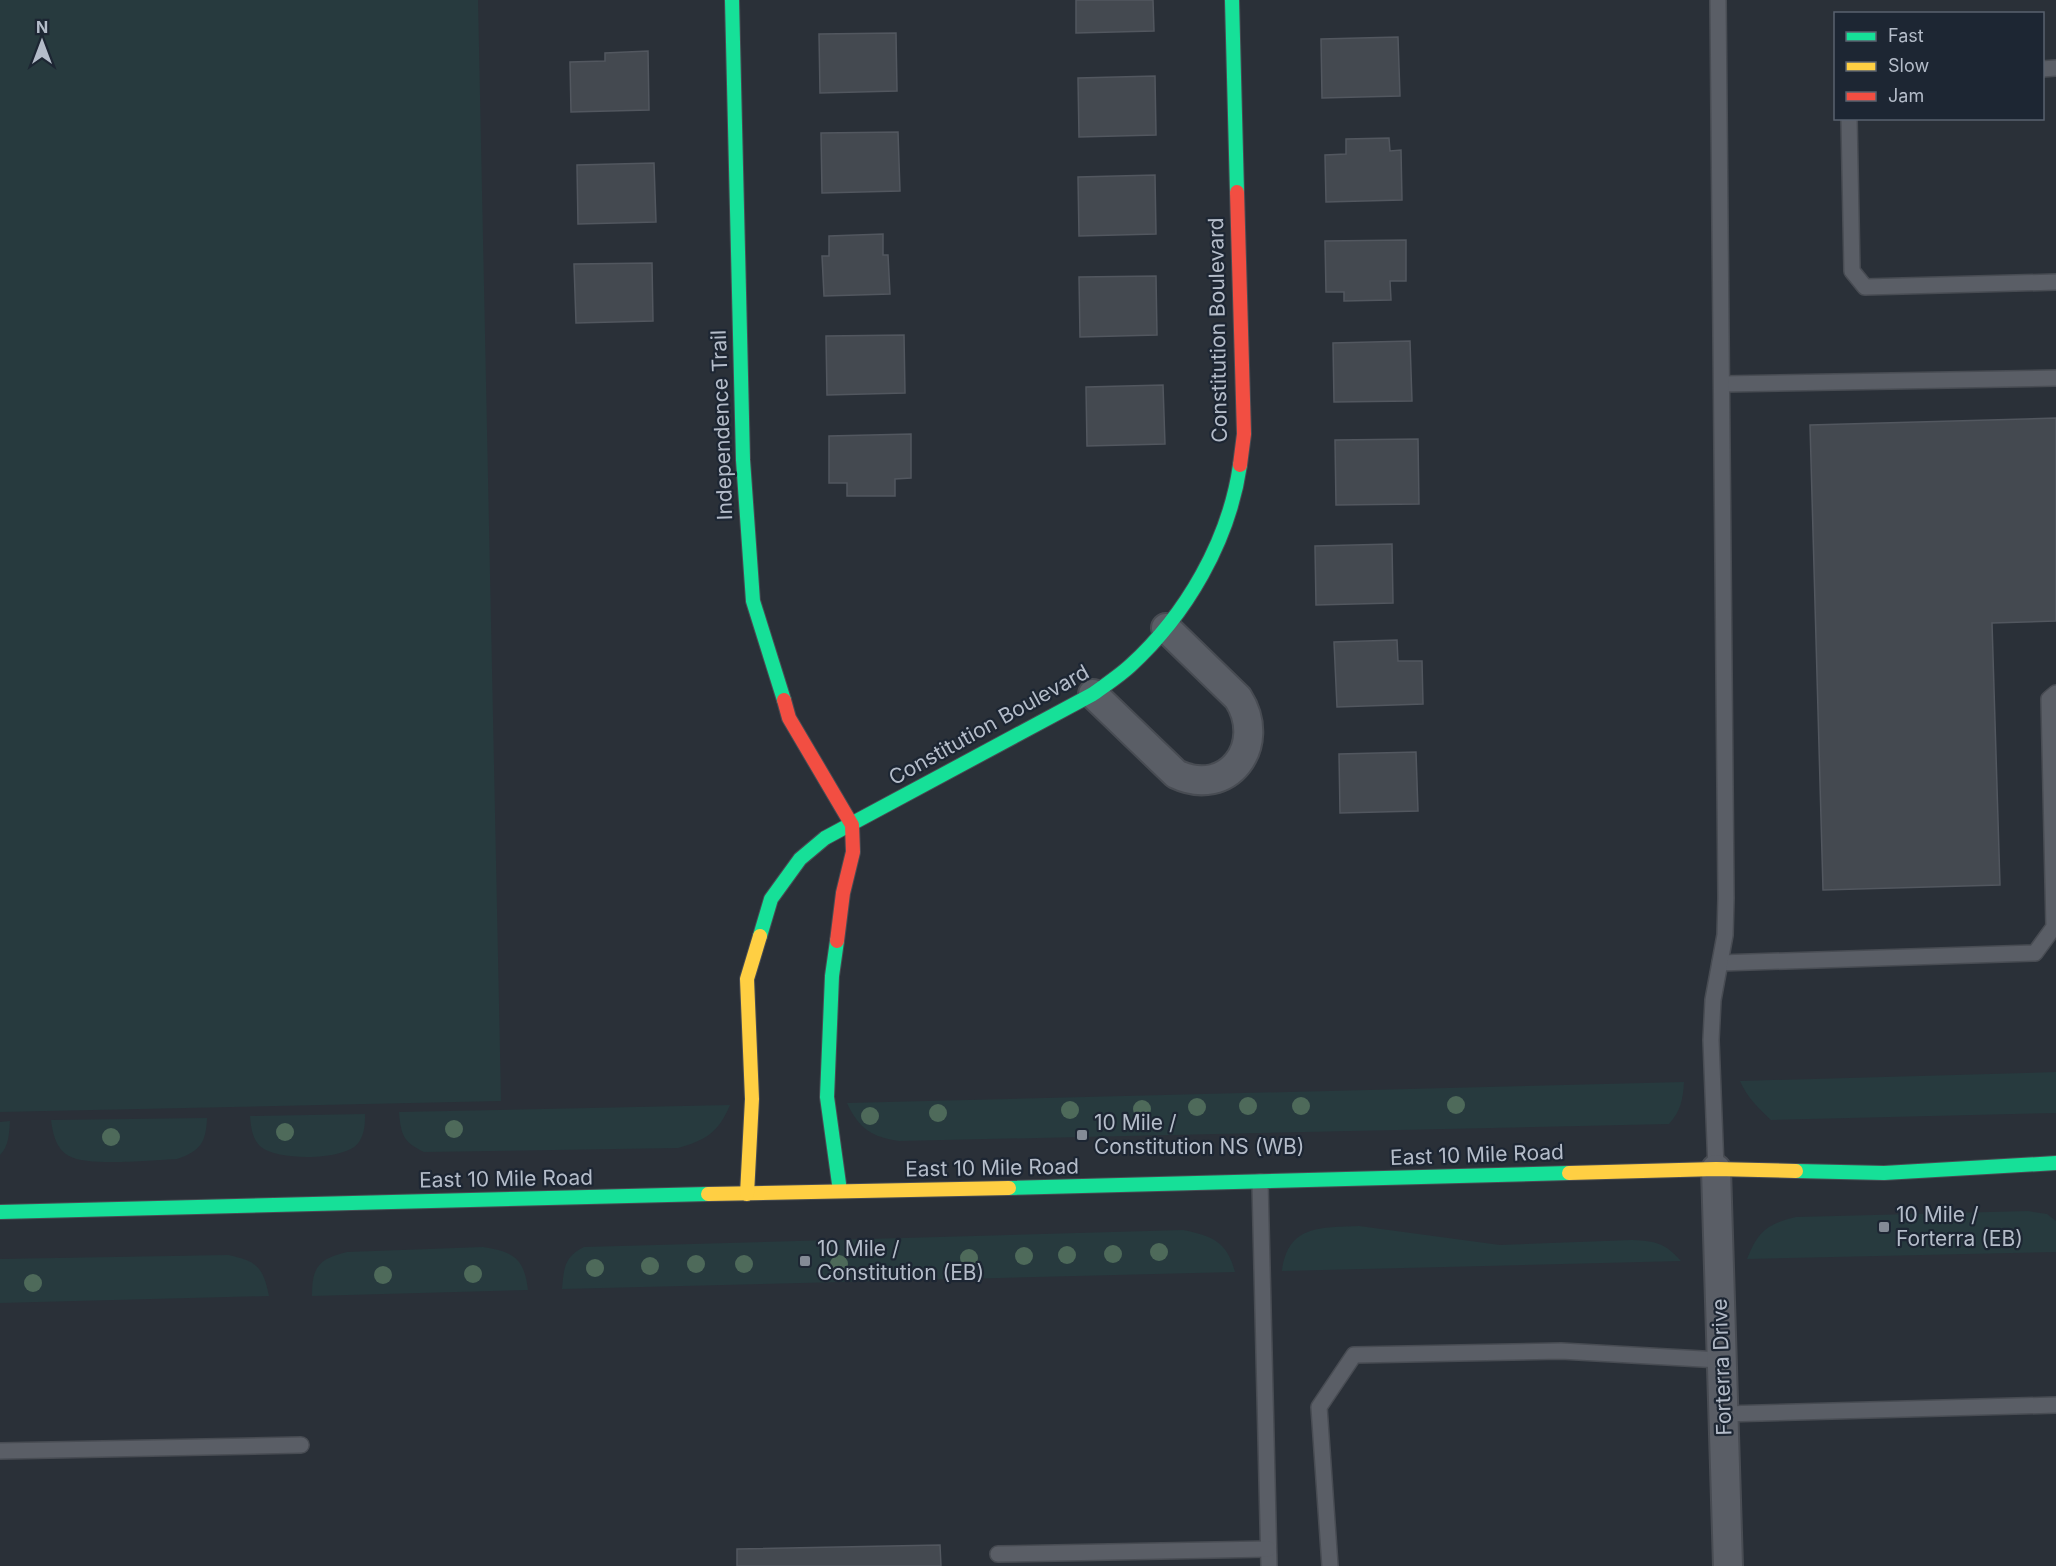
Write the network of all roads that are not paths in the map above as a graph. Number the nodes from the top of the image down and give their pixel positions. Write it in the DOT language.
graph roads {
  1 [pos="732,0"];
  2 [pos="1232,0"];
  3 [pos="1718,0"];
  4 [pos="1849,120"];
  5 [pos="2056,282"];
  6 [pos="2056,378"];
  7 [pos="1722,384"];
  8 [pos="1166,628"];
  9 [pos="2056,693"];
  10 [pos="1093,694"];
  11 [pos="852,825"];
  12 [pos="1720,963"];
  13 [pos="2056,1163"];
  14 [pos="1716,1169"];
  15 [pos="1260,1182"];
  16 [pos="840,1191"];
  17 [pos="747,1194"];
  18 [pos="0,1212"];
  19 [pos="1720,1360"];
  20 [pos="2056,1405"];
  21 [pos="1724,1414"];
  22 [pos="301,1445"];
  23 [pos="0,1451"];
  24 [pos="1268,1549"];
  25 [pos="998,1554"];
  26 [pos="1269,1566"];
  27 [pos="1330,1566"];
  28 [pos="1728,1566"];
  1 -- 11 [label="street, Independence Trail"];
  2 -- 8 [label="street, Constitution Boulevard"];
  3 -- 7 [label="lane"];
  4 -- 5 [label="lane"];
  6 -- 7 [label="lane"];
  7 -- 12 [label="lane"];
  8 -- 10 [label="street, Constitution Boulevard"];
  8 -- 10 [label="street"];
  9 -- 12 [label="lane"];
  10 -- 11 [label="street, Constitution Boulevard"];
  11 -- 16 [label="street"];
  11 -- 17 [label="street, Constitution Boulevard"];
  12 -- 14 [label="lane"];
  13 -- 14 [label="street, East 10 Mile Road"];
  14 -- 15 [label="street, East 10 Mile Road"];
  14 -- 19 [label="street, Forterra Drive"];
  15 -- 16 [label="street, East 10 Mile Road"];
  15 -- 24 [label="lane"];
  16 -- 17 [label="street, East 10 Mile Road"];
  17 -- 18 [label="street, East 10 Mile Road"];
  19 -- 21 [label="street, Forterra Drive"];
  19 -- 27 [label="lane"];
  20 -- 21 [label="lane"];
  21 -- 28 [label="street, Forterra Drive"];
  22 -- 23 [label="lane"];
  24 -- 25 [label="lane"];
  24 -- 26 [label="lane"];
}
